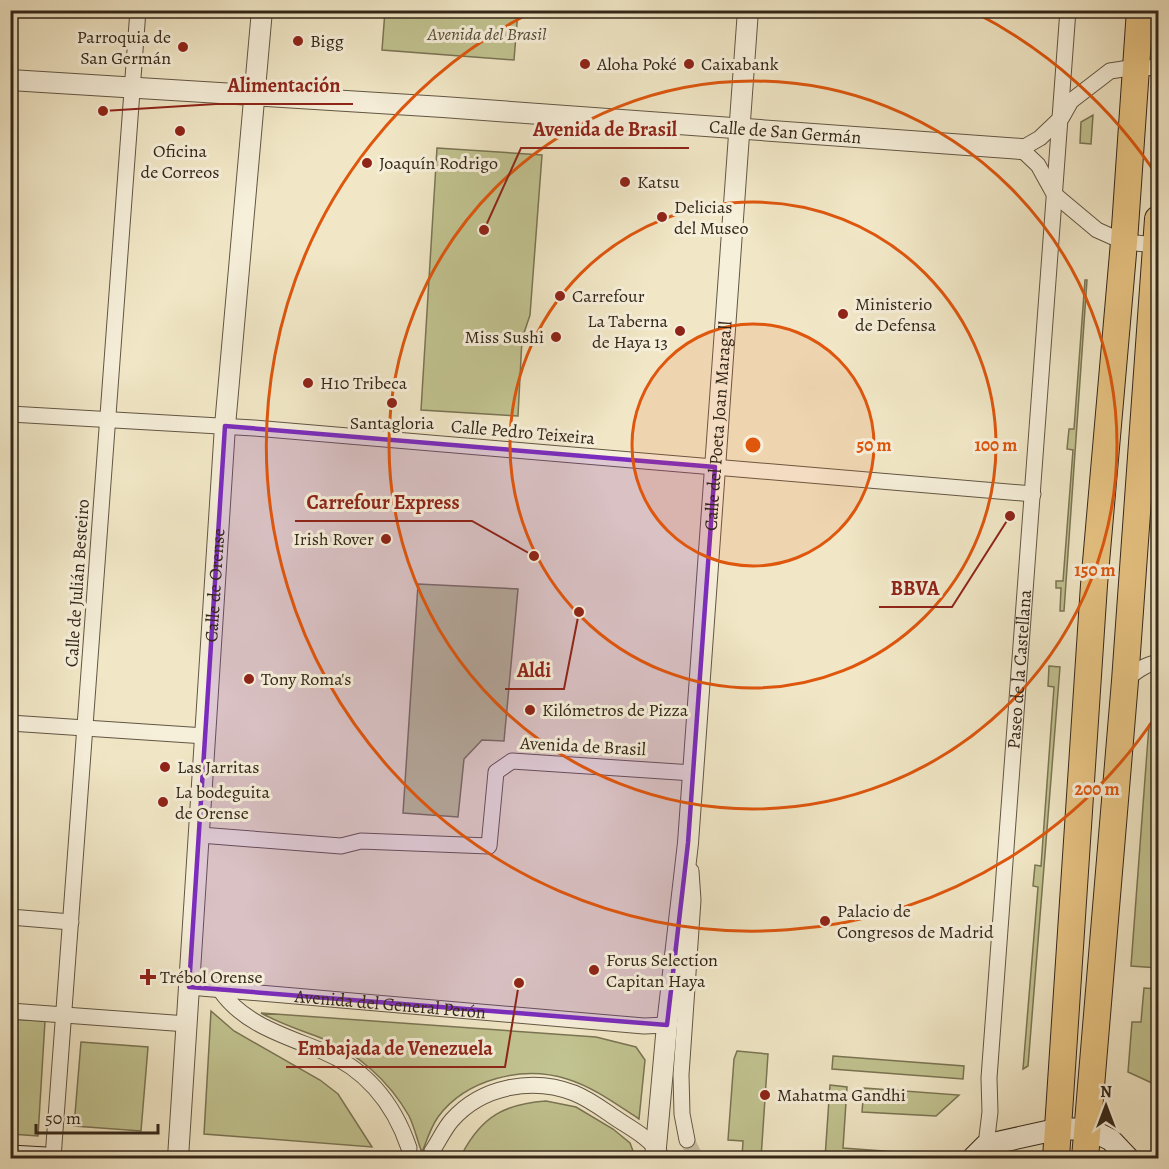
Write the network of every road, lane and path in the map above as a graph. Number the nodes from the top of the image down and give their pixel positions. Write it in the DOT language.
graph roads {
  1 [pos="138,10"];
  2 [pos="262,10"];
  3 [pos="748,10"];
  4 [pos="1068,10"];
  5 [pos="1140,10"];
  6 [pos="1147,68"];
  7 [pos="10,80"];
  8 [pos="133,87"];
  9 [pos="256,96"];
  10 [pos="1062,117"];
  11 [pos="739,130"];
  12 [pos="1021,149"];
  13 [pos="1054,194"];
  14 [pos="1158,219"];
  15 [pos="1124,242"];
  16 [pos="1158,245"];
  17 [pos="10,414"];
  18 [pos="108,420"];
  19 [pos="225,426"];
  20 [pos="715,467"];
  21 [pos="1033,494"];
  22 [pos="1158,662"];
  23 [pos="1125,681"];
  24 [pos="10,723"];
  25 [pos="86,728"];
  26 [pos="205,736"];
  27 [pos="693,773"];
  28 [pos="200,835"];
  29 [pos="688,843"];
  30 [pos="10,917"];
  31 [pos="71,922"];
  32 [pos="189,987"];
  33 [pos="220,990"];
  34 [pos="10,1011"];
  35 [pos="64,1015"];
  36 [pos="187,1024"];
  37 [pos="667,1025"];
  38 [pos="1058,1128"];
  39 [pos="1089,1129"];
  40 [pos="687,1140"];
  41 [pos="410,1148"];
  42 [pos="432,1151"];
  43 [pos="979,1152"];
  44 [pos="658,1155"];
  45 [pos="10,1156"];
  46 [pos="46,1158"];
  47 [pos="53,1158"];
  48 [pos="178,1158"];
  49 [pos="1056,1158"];
  50 [pos="1085,1158"];
  51 [pos="1128,1158"];
  1 -- 8 [label="street, Calle de Julián Besteiro"];
  2 -- 9 [label="street, Calle de Orense"];
  3 -- 11 [label="street, Calle del Poeta Joan Maragall"];
  4 -- 10 [label="street, Paseo de la Castellana"];
  5 -- 6 [label="highway"];
  6 -- 10 [label="street"];
  6 -- 15 [label="highway"];
  7 -- 8 [label="street, Calle de San Germán"];
  8 -- 9 [label="street, Calle de San Germán"];
  8 -- 18 [label="street, Calle de Julián Besteiro"];
  9 -- 11 [label="street, Calle de San Germán"];
  9 -- 19 [label="street, Calle de Orense"];
  10 -- 12 [label="street"];
  10 -- 13 [label="street, Paseo de la Castellana"];
  11 -- 12 [label="street, Calle de San Germán"];
  11 -- 20 [label="street, Calle del Poeta Joan Maragall"];
  12 -- 13 [label="street"];
  13 -- 15 [label="street"];
  13 -- 21 [label="street, Paseo de la Castellana"];
  14 -- 16 [label="highway"];
  15 -- 16 [label="street"];
  15 -- 38 [label="highway"];
  16 -- 23 [label="highway"];
  17 -- 18 [label="street, Calle Pedro Teixeira"];
  18 -- 19 [label="street, Calle Pedro Teixeira"];
  18 -- 25 [label="street, Calle de Julián Besteiro"];
  19 -- 20 [label="street, Calle Pedro Teixeira"];
  19 -- 26 [label="street, Calle de Orense"];
  20 -- 21 [label="street, Calle Pedro Teixeira"];
  20 -- 27 [label="street, Calle del Poeta Joan Maragall"];
  21 -- 43 [label="street, Paseo de la Castellana"];
  22 -- 23 [label="street"];
  23 -- 39 [label="highway"];
  24 -- 25 [label="street"];
  25 -- 26 [label="street"];
  25 -- 31 [label="street, Calle de Julián Besteiro"];
  26 -- 28 [label="street, Calle de Orense"];
  27 -- 28 [label="street, Avenida de Brasil"];
  27 -- 29 [label="street, Calle del Poeta Joan Maragall"];
  28 -- 32 [label="street, Calle de Orense"];
  29 -- 37 [label="street, Calle del Poeta Joan Maragall"];
  29 -- 40 [label="street, Calle del Poeta Joan Maragall"];
  30 -- 31 [label="street"];
  31 -- 35 [label="street, Calle de Julián Besteiro"];
  32 -- 33 [label="street, Avenida del General Perón"];
  32 -- 36 [label="street, Calle de Orense"];
  33 -- 37 [label="street, Avenida del General Perón"];
  33 -- 41 [label="street"];
  34 -- 35 [label="street"];
  35 -- 36 [label="street"];
  35 -- 47 [label="street, Calle de Julián Besteiro"];
  36 -- 48 [label="street, Calle de Orense"];
  37 -- 44 [label="street, Calle del Poeta Joan Maragall"];
  38 -- 39 [label="main road"];
  38 -- 43 [label="main road"];
  38 -- 49 [label="highway"];
  39 -- 50 [label="highway"];
  39 -- 51 [label="main road"];
  42 -- 44 [label="street"];
  45 -- 46 [label="main road"];
}
